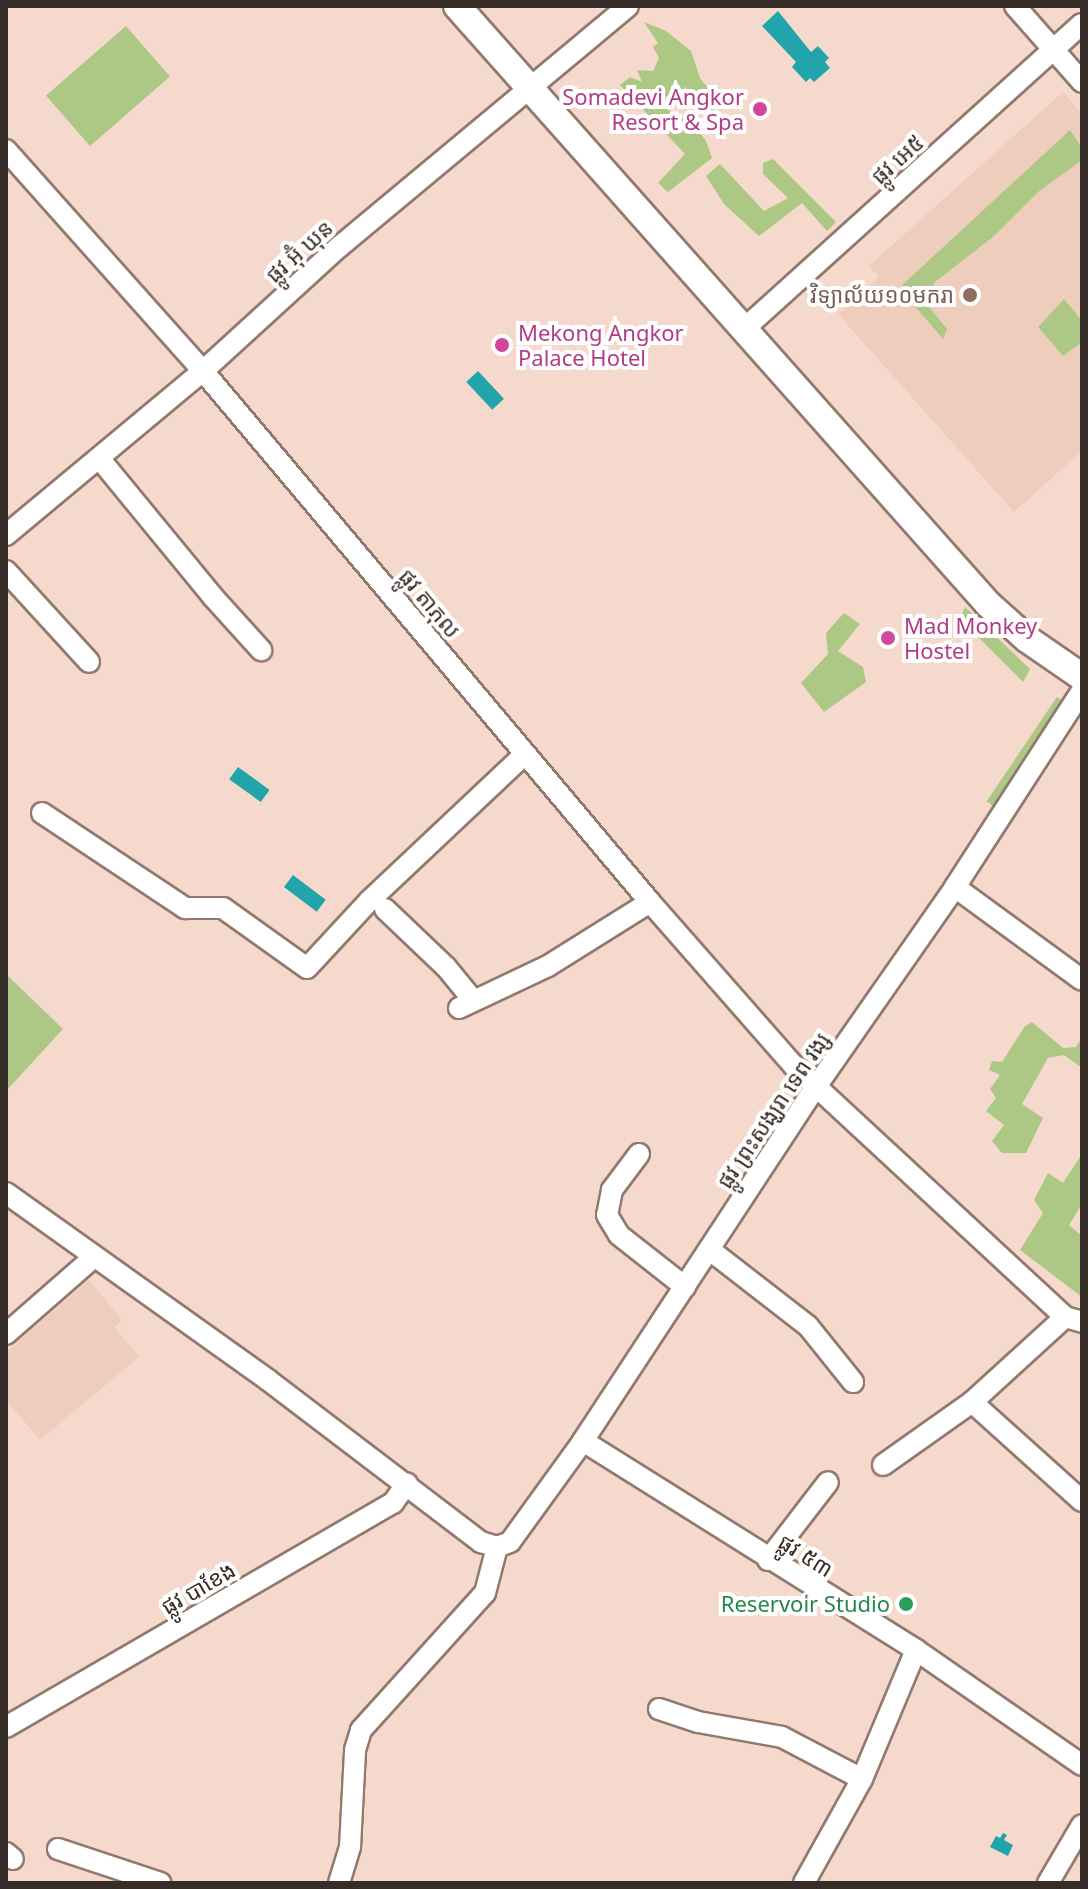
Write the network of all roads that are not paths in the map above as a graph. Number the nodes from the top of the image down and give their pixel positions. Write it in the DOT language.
graph roads {
  1 [pos="457,6"];
  2 [pos="628,6"];
  3 [pos="1015,6"];
  4 [pos="1082,24"];
  5 [pos="1054,50"];
  6 [pos="1082,82"];
  7 [pos="530,87"];
  8 [pos="6,150"];
  9 [pos="744,329"];
  10 [pos="203,371"];
  11 [pos="99,458"];
  12 [pos="6,535"];
  13 [pos="6,571"];
  14 [pos="261,650"];
  15 [pos="89,662"];
  16 [pos="1082,677"];
  17 [pos="1082,691"];
  18 [pos="525,754"];
  19 [pos="42,813"];
  20 [pos="955,887"];
  21 [pos="650,902"];
  22 [pos="385,909"];
  23 [pos="1082,980"];
  24 [pos="815,1088"];
  25 [pos="639,1154"];
  26 [pos="6,1193"];
  27 [pos="710,1250"];
  28 [pos="94,1257"];
  29 [pos="685,1287"];
  30 [pos="1074,1320"];
  31 [pos="6,1334"];
  32 [pos="853,1382"];
  33 [pos="972,1402"];
  34 [pos="583,1441"];
  35 [pos="883,1465"];
  36 [pos="828,1482"];
  37 [pos="407,1483"];
  38 [pos="1082,1501"];
  39 [pos="497,1547"];
  40 [pos="768,1560"];
  41 [pos="916,1650"];
  42 [pos="659,1709"];
  43 [pos="6,1727"];
  44 [pos="1082,1765"];
  45 [pos="862,1779"];
  46 [pos="1082,1825"];
  47 [pos="58,1849"];
  48 [pos="160,1883"];
  49 [pos="339,1883"];
  50 [pos="804,1883"];
  51 [pos="1048,1883"];
  1 -- 7 [label="main road"];
  2 -- 7 [label="street, ផ្លូវ អ៊ុំ ឃុន"];
  3 -- 5 [label="street"];
  4 -- 5 [label="street, ផ្លូវ អេ៥"];
  5 -- 6 [label="street"];
  5 -- 9 [label="street, ផ្លូវ អេ៥"];
  7 -- 9 [label="main road"];
  7 -- 10 [label="street, ផ្លូវ អ៊ុំ ឃុន"];
  8 -- 10 [label="street, ផ្លូវ តាភុល"];
  9 -- 16 [label="main road"];
  10 -- 11 [label="street, ផ្លូវ អ៊ុំ ឃុន"];
  10 -- 18 [label="street, ផ្លូវ តាភុល"];
  11 -- 12 [label="street, ផ្លូវ អ៊ុំ ឃុន"];
  11 -- 14 [label="street"];
  13 -- 15 [label="street"];
  17 -- 20 [label="street, ផ្លូវ ព្រះសង្ឃរា ទេព វង្ស"];
  18 -- 19 [label="street"];
  18 -- 21 [label="street, ផ្លូវ តាភុល"];
  20 -- 23 [label="street"];
  20 -- 24 [label="street, ផ្លូវ ព្រះសង្ឃរា ទេព វង្ស"];
  21 -- 22 [label="street"];
  21 -- 24 [label="street, ផ្លូវ តាភុល"];
  24 -- 27 [label="street, ផ្លូវ ព្រះសង្ឃរា ទេព វង្ស"];
  24 -- 30 [label="street, ផ្លូវ តាភុល"];
  25 -- 29 [label="street"];
  26 -- 28 [label="street"];
  27 -- 29 [label="street, ផ្លូវ ព្រះសង្ឃរា ទេព វង្ស"];
  27 -- 32 [label="street"];
  28 -- 31 [label="street"];
  28 -- 37 [label="street"];
  29 -- 34 [label="street, ផ្លូវ ព្រះសង្ឃរា ទេព វង្ស"];
  30 -- 33 [label="street"];
  33 -- 35 [label="street"];
  33 -- 38 [label="street"];
  34 -- 39 [label="street, ផ្លូវ ព្រះសង្ឃរា ទេព វង្ស"];
  34 -- 40 [label="street, ផ្លូវ ៥៣"];
  36 -- 40 [label="street"];
  37 -- 39 [label="street"];
  37 -- 43 [label="street, ផ្លូវ បាខែង"];
  39 -- 49 [label="street"];
  40 -- 41 [label="street, ផ្លូវ ៥៣"];
  41 -- 44 [label="street, ផ្លូវ ៥៣"];
  41 -- 45 [label="street"];
  42 -- 45 [label="street"];
  45 -- 50 [label="street"];
  46 -- 51 [label="street"];
  47 -- 48 [label="street"];
}
